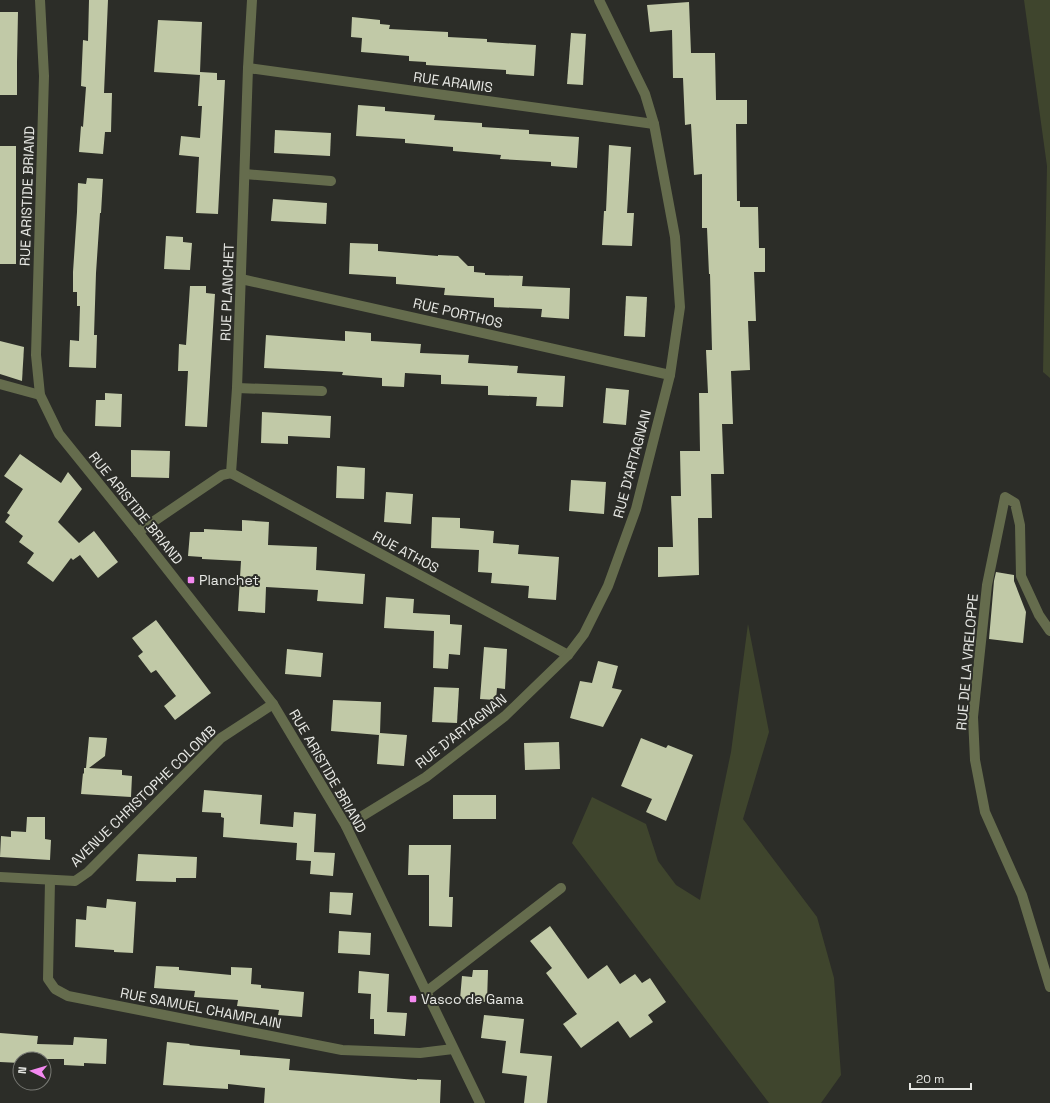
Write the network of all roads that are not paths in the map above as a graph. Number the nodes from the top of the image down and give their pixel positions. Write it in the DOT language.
graph roads {
  1 [pos="40,0"];
  2 [pos="252,0"];
  3 [pos="599,0"];
  4 [pos="248,68"];
  5 [pos="654,124"];
  6 [pos="245,174"];
  7 [pos="331,181"];
  8 [pos="241,279"];
  9 [pos="670,375"];
  10 [pos="0,384"];
  11 [pos="237,388"];
  12 [pos="322,391"];
  13 [pos="40,395"];
  14 [pos="231,473"];
  15 [pos="138,532"];
  16 [pos="1050,631"];
  17 [pos="568,655"];
  18 [pos="273,704"];
  19 [pos="346,826"];
  20 [pos="0,877"];
  21 [pos="50,881"];
  22 [pos="561,888"];
  23 [pos="1050,986"];
  24 [pos="426,992"];
  25 [pos="453,1049"];
  26 [pos="480,1103"];
  1 -- 13 [label="street, RUE ARISTIDE BRIAND"];
  2 -- 4 [label="street, RUE PLANCHET"];
  3 -- 5 [label="street, RUE D'ARTAGNAN"];
  4 -- 5 [label="street, RUE ARAMIS"];
  4 -- 6 [label="street, RUE PLANCHET"];
  5 -- 9 [label="street, RUE D'ARTAGNAN"];
  6 -- 7 [label="street"];
  6 -- 8 [label="street, RUE PLANCHET"];
  8 -- 9 [label="street, RUE PORTHOS"];
  8 -- 11 [label="street, RUE PLANCHET"];
  9 -- 17 [label="street, RUE D'ARTAGNAN"];
  10 -- 13 [label="street"];
  11 -- 12 [label="street"];
  11 -- 14 [label="street, RUE PLANCHET"];
  13 -- 15 [label="street, RUE ARISTIDE BRIAND"];
  14 -- 15 [label="street"];
  14 -- 17 [label="street, RUE ATHOS"];
  15 -- 18 [label="street, RUE ARISTIDE BRIAND"];
  16 -- 23 [label="street, RUE DE LA VRELOPPE"];
  17 -- 19 [label="street, RUE D'ARTAGNAN"];
  18 -- 19 [label="street, RUE ARISTIDE BRIAND"];
  18 -- 21 [label="street, AVENUE CHRISTOPHE COLOMB"];
  19 -- 24 [label="street, RUE ARISTIDE BRIAND"];
  20 -- 21 [label="street, AVENUE CHRISTOPHE COLOMB"];
  21 -- 25 [label="street, RUE SAMUEL CHAMPLAIN"];
  22 -- 24 [label="street"];
  24 -- 25 [label="street, RUE ARISTIDE BRIAND"];
  25 -- 26 [label="street, RUE ARISTIDE BRIAND"];
}
